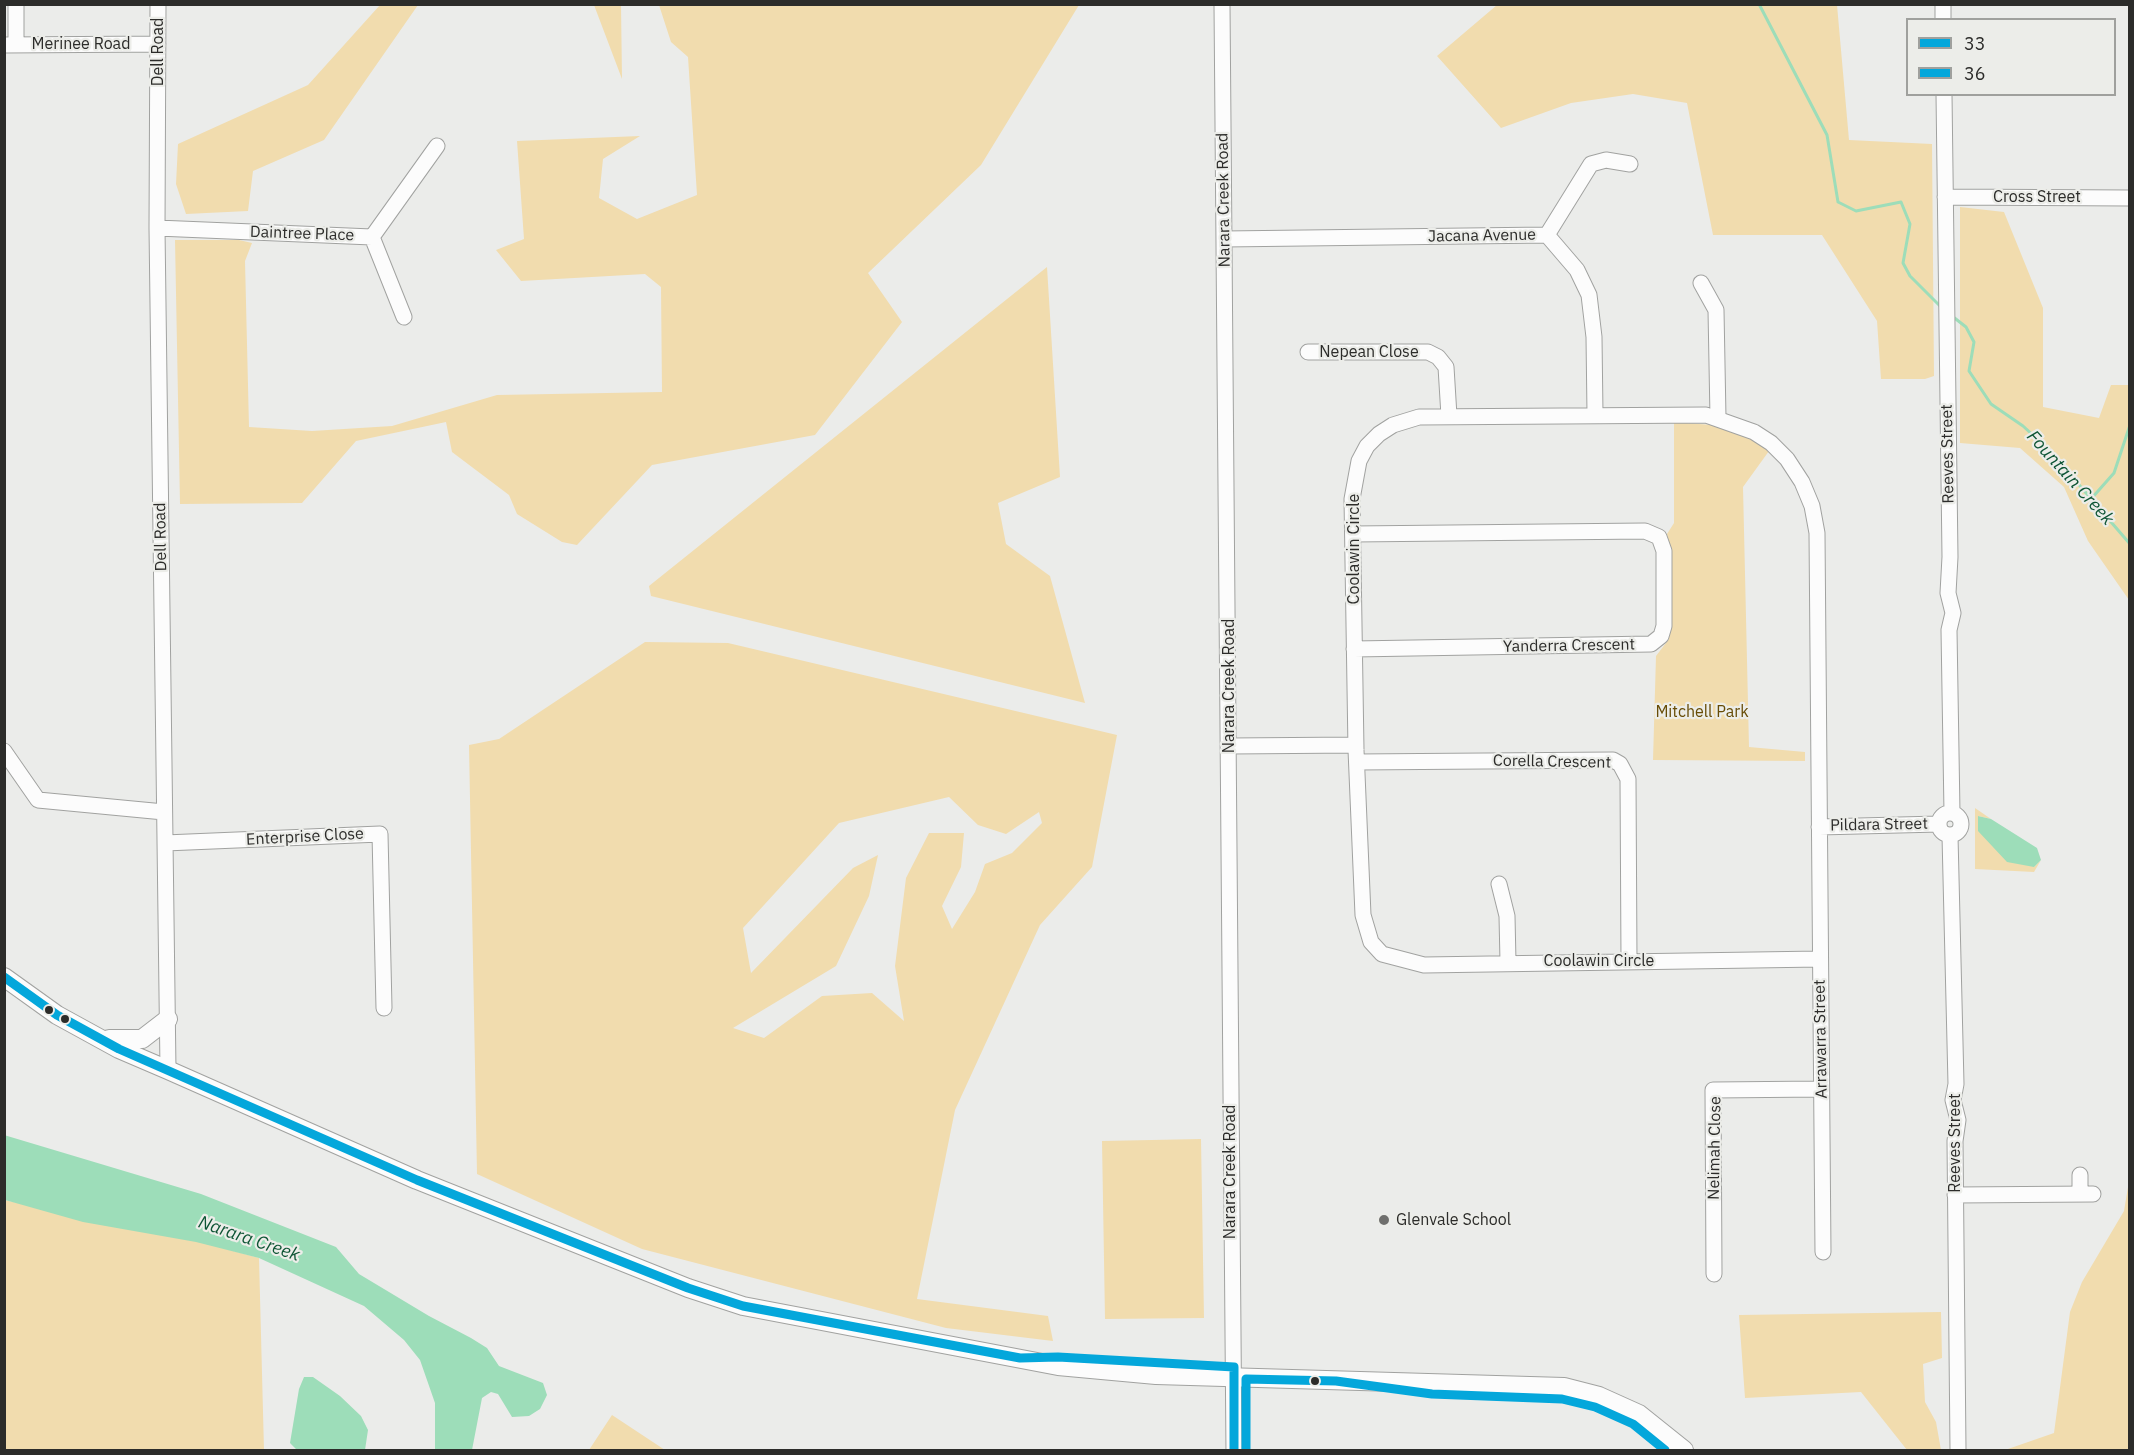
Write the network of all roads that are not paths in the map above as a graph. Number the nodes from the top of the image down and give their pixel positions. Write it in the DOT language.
graph roads {
  1 [pos="16,4"];
  2 [pos="158,4"];
  3 [pos="1222,4"];
  4 [pos="158,44"];
  5 [pos="10,45"];
  6 [pos="1944,96"];
  7 [pos="437,147"];
  8 [pos="1630,164"];
  9 [pos="1945,197"];
  10 [pos="2130,198"];
  11 [pos="157,228"];
  12 [pos="1547,235"];
  13 [pos="372,237"];
  14 [pos="1224,239"];
  15 [pos="1701,283"];
  16 [pos="404,316"];
  17 [pos="1308,352"];
  18 [pos="1595,414"];
  19 [pos="1449,416"];
  20 [pos="1718,418"];
  21 [pos="1353,534"];
  22 [pos="1354,649"];
  23 [pos="1356,745"];
  24 [pos="1230,746"];
  25 [pos="4,751"];
  26 [pos="1357,762"];
  27 [pos="164,812"];
  28 [pos="1952,813"];
  29 [pos="1939,824"];
  30 [pos="1819,826"];
  31 [pos="1950,836"];
  32 [pos="165,843"];
  33 [pos="1498,884"];
  34 [pos="1820,959"];
  35 [pos="1629,961"];
  36 [pos="1508,962"];
  37 [pos="4,977"];
  38 [pos="384,1008"];
  39 [pos="168,1019"];
  40 [pos="101,1038"];
  41 [pos="168,1070"];
  42 [pos="1821,1089"];
  43 [pos="2080,1175"];
  44 [pos="1955,1195"];
  45 [pos="1823,1252"];
  46 [pos="1714,1274"];
  47 [pos="1234,1372"];
  48 [pos="1234,1450"];
  49 [pos="1684,1450"];
  50 [pos="1958,1450"];
  1 -- 5 [label="street"];
  2 -- 4 [label="street, Dell Road"];
  3 -- 14 [label="street, Narara Creek Road"];
  4 -- 5 [label="street, Merinee Road"];
  4 -- 11 [label="street, Dell Road"];
  6 -- 9 [label="street, Reeves Street"];
  7 -- 13 [label="street, Daintree Place"];
  8 -- 12 [label="street"];
  9 -- 10 [label="street, Cross Street"];
  9 -- 28 [label="street, Reeves Street"];
  11 -- 13 [label="street, Daintree Place"];
  11 -- 27 [label="street, Dell Road"];
  12 -- 14 [label="street, Jacana Avenue"];
  12 -- 18 [label="street, Jacana Avenue"];
  13 -- 16 [label="street"];
  14 -- 24 [label="street, Narara Creek Road"];
  15 -- 20 [label="street"];
  17 -- 19 [label="street, Nepean Close"];
  18 -- 19 [label="street, Coolawin Circle"];
  18 -- 20 [label="street, Coolawin Circle"];
  19 -- 21 [label="street, Coolawin Circle"];
  20 -- 30 [label="street, Coolawin Circle"];
  21 -- 22 [label="street, Coolawin Circle"];
  21 -- 22 [label="street, Yanderra Crescent"];
  22 -- 23 [label="street, Coolawin Circle"];
  23 -- 24 [label="street"];
  23 -- 26 [label="street, Coolawin Circle"];
  24 -- 47 [label="street, Narara Creek Road"];
  25 -- 27 [label="street"];
  26 -- 35 [label="street, Corella Crescent"];
  26 -- 36 [label="street, Coolawin Circle"];
  27 -- 32 [label="street, Dell Road"];
  28 -- 29 [label="street"];
  28 -- 31 [label="street"];
  29 -- 30 [label="street, Pildara Street"];
  29 -- 31 [label="street"];
  30 -- 34 [label="street, Arrawarra Street"];
  31 -- 44 [label="street, Reeves Street"];
  32 -- 38 [label="street, Enterprise Close"];
  32 -- 39 [label="street, Dell Road"];
  33 -- 36 [label="street"];
  34 -- 35 [label="street, Coolawin Circle"];
  34 -- 42 [label="street, Arrawarra Street"];
  35 -- 36 [label="street, Coolawin Circle"];
  37 -- 40 [label="main road"];
  39 -- 40 [label="main road"];
  39 -- 41 [label="street, Dell Road"];
  40 -- 41 [label="main road"];
  41 -- 47 [label="main road"];
  42 -- 45 [label="street, Arrawarra Street"];
  42 -- 46 [label="street, Nelimah Close"];
  43 -- 44 [label="street"];
  44 -- 50 [label="street, Reeves Street"];
  47 -- 48 [label="street, Narara Creek Road"];
  47 -- 49 [label="main road"];
}
